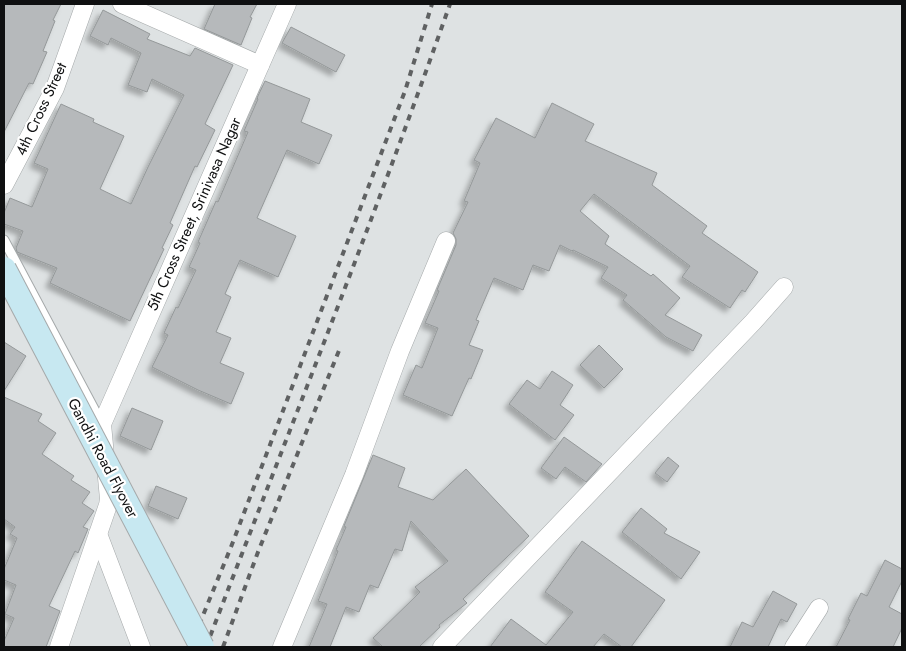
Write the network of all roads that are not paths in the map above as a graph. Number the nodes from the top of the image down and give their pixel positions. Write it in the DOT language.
graph roads {
  1 [pos="85,4"];
  2 [pos="122,4"];
  3 [pos="287,4"];
  4 [pos="260,65"];
  5 [pos="4,185"];
  6 [pos="4,240"];
  7 [pos="446,241"];
  8 [pos="4,269"];
  9 [pos="784,287"];
  10 [pos="102,424"];
  11 [pos="98,534"];
  12 [pos="819,608"];
  13 [pos="59,647"];
  14 [pos="141,647"];
  15 [pos="202,647"];
  16 [pos="282,647"];
  17 [pos="442,647"];
  18 [pos="794,647"];
  1 -- 5 [label="street, 4th Cross Street"];
  2 -- 4 [label="street"];
  3 -- 4 [label="street, 5th Cross Street, Srinivasa Nagar"];
  4 -- 10 [label="street, 5th Cross Street, Srinivasa Nagar"];
  6 -- 10 [label="lane"];
  7 -- 16 [label="street"];
  8 -- 15 [label="main road, Gandhi Road Flyover, bridge"];
  9 -- 17 [label="street"];
  10 -- 11 [label="street"];
  11 -- 13 [label="street"];
  11 -- 14 [label="street"];
  12 -- 18 [label="street"];
}
